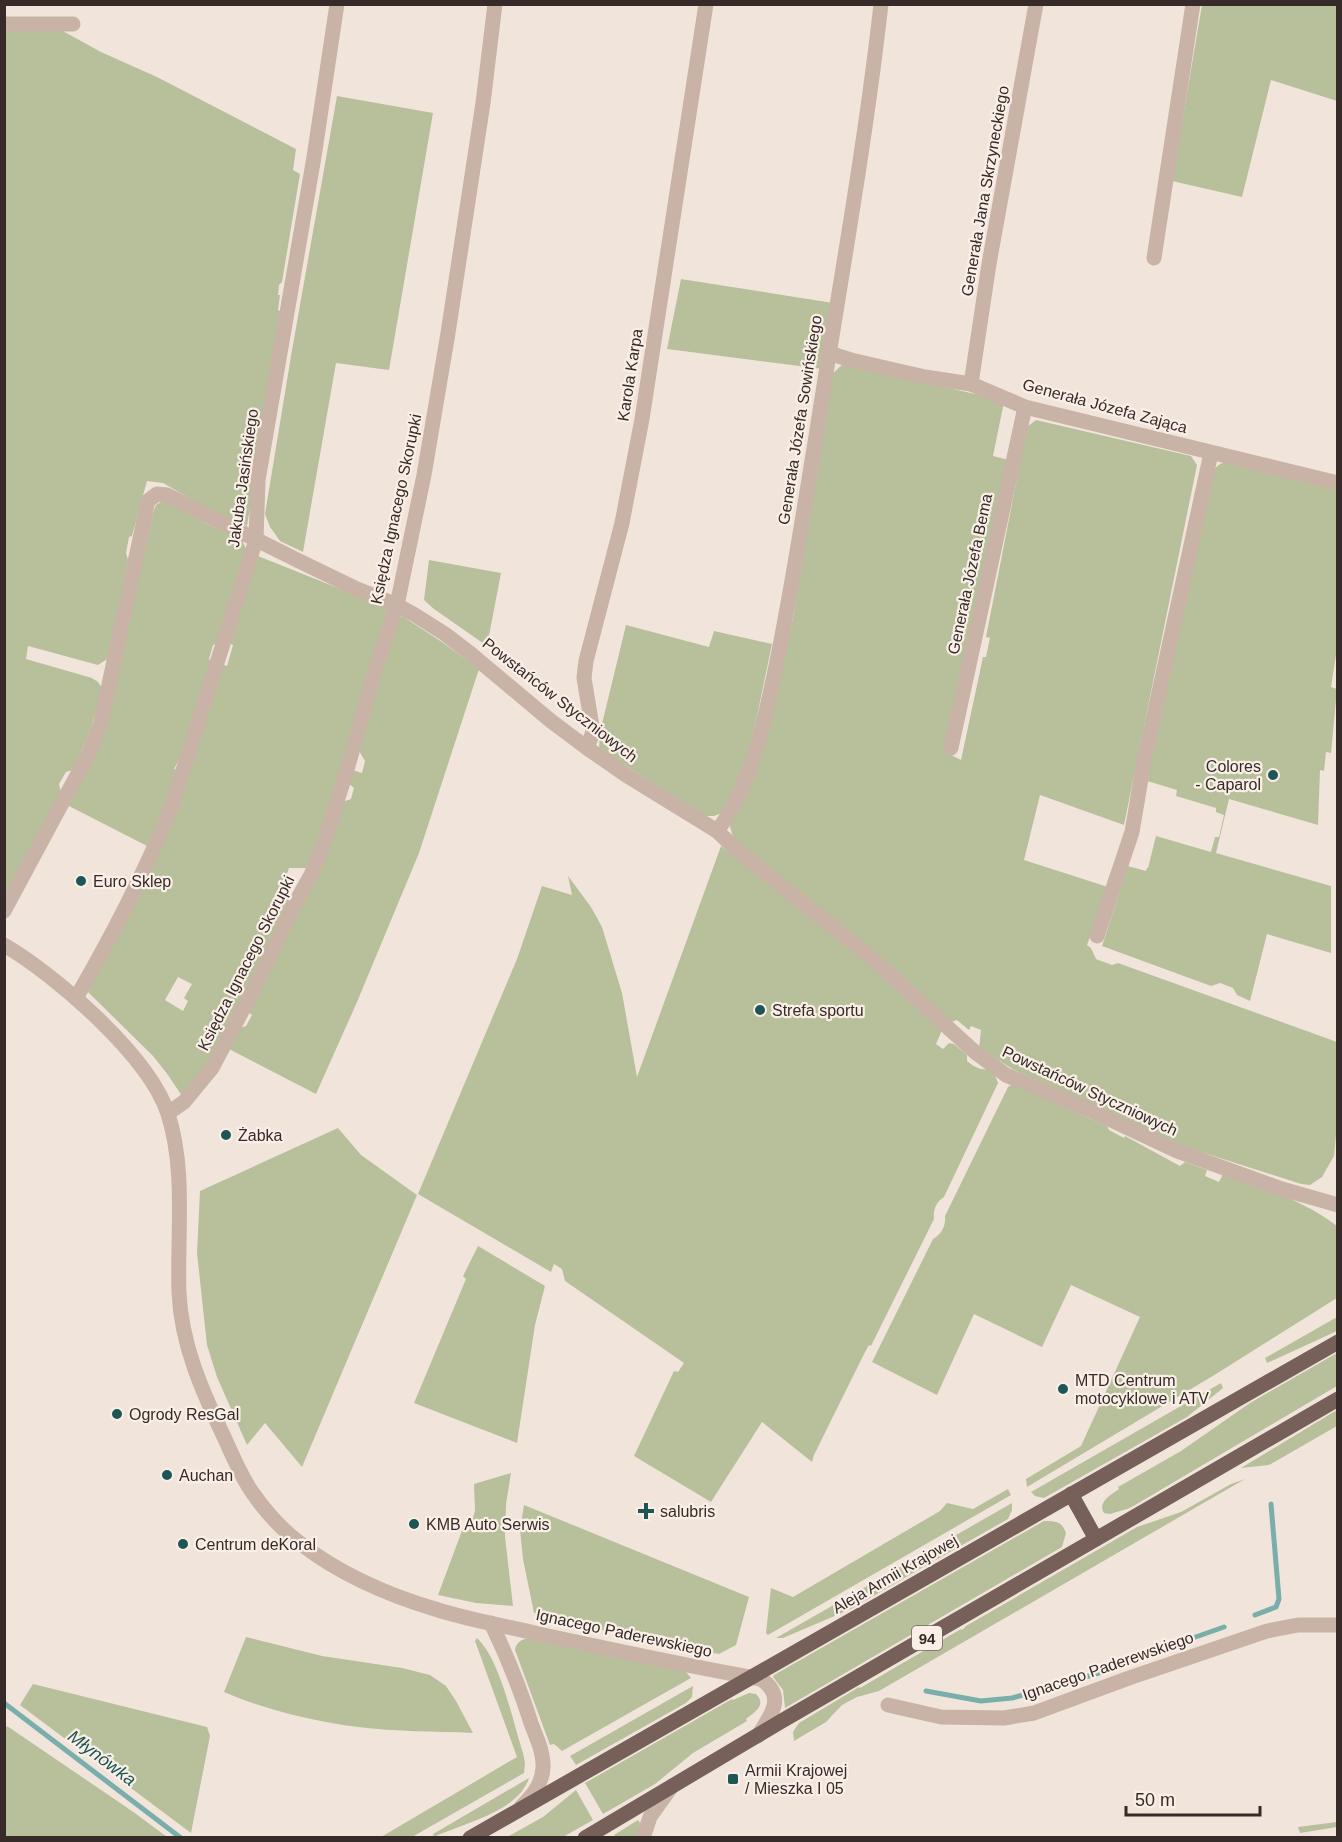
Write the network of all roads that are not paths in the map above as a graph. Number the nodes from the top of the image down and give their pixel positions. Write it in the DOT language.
graph roads {
  1 [pos="337,4"];
  2 [pos="495,4"];
  3 [pos="706,4"];
  4 [pos="881,4"];
  5 [pos="1036,4"];
  6 [pos="1193,4"];
  7 [pos="4,24"];
  8 [pos="73,24"];
  9 [pos="1154,258"];
  10 [pos="830,353"];
  11 [pos="971,384"];
  12 [pos="1025,407"];
  13 [pos="1211,453"];
  14 [pos="1338,483"];
  15 [pos="256,540"];
  16 [pos="397,605"];
  17 [pos="587,748"];
  18 [pos="951,748"];
  19 [pos="717,831"];
  20 [pos="4,911"];
  21 [pos="1097,936"];
  22 [pos="4,945"];
  23 [pos="76,998"];
  24 [pos="168,1113"];
  25 [pos="1338,1205"];
  26 [pos="1338,1342"];
  27 [pos="1338,1399"];
  28 [pos="1071,1494"];
  29 [pos="1096,1539"];
  30 [pos="491,1623"];
  31 [pos="1338,1625"];
  32 [pos="750,1677"];
  33 [pos="888,1705"];
  34 [pos="758,1736"];
  35 [pos="672,1786"];
  36 [pos="518,1810"];
  37 [pos="470,1838"];
  38 [pos="585,1838"];
  39 [pos="643,1838"];
  1 -- 15 [label="street, Jakuba Jasińskiego"];
  2 -- 16 [label="street, Księdza Ignacego Skorupki"];
  3 -- 17 [label="street, Karola Karpa"];
  4 -- 10 [label="street, Generała Józefa Sowińskiego"];
  5 -- 11 [label="street, Generała Jana Skrzyneckiego"];
  6 -- 9 [label="street"];
  7 -- 8 [label="street"];
  10 -- 11 [label="street, Generała Józefa Zająca"];
  10 -- 19 [label="street, Generała Józefa Sowińskiego"];
  11 -- 12 [label="street, Generała Józefa Zająca"];
  12 -- 13 [label="street, Generała Józefa Zająca"];
  12 -- 18 [label="street, Generała Józefa Bema"];
  13 -- 14 [label="street, Generała Józefa Zająca"];
  13 -- 21 [label="street"];
  15 -- 16 [label="street, Powstańców Styczniowych"];
  15 -- 20 [label="street, Powstańców Styczniowych"];
  15 -- 23 [label="street, Jakuba Jasińskiego"];
  16 -- 17 [label="street, Powstańców Styczniowych"];
  16 -- 24 [label="street, Księdza Ignacego Skorupki"];
  17 -- 19 [label="street, Powstańców Styczniowych"];
  19 -- 25 [label="street, Powstańców Styczniowych"];
  22 -- 23 [label="street, Ignacego Paderewskiego"];
  23 -- 24 [label="street, Ignacego Paderewskiego"];
  24 -- 30 [label="street, Ignacego Paderewskiego"];
  26 -- 28 [label="main road, Aleja Armii Krajowej"];
  27 -- 29 [label="main road, 94"];
  28 -- 29 [label="main road"];
  28 -- 32 [label="main road, Aleja Armii Krajowej"];
  29 -- 34 [label="main road, 94"];
  30 -- 32 [label="street, Ignacego Paderewskiego"];
  30 -- 36 [label="street"];
  31 -- 33 [label="street, Ignacego Paderewskiego"];
  32 -- 34 [label="street"];
  32 -- 36 [label="main road, Aleja Armii Krajowej"];
  34 -- 35 [label="main road, 94"];
  35 -- 38 [label="main road, 94"];
  35 -- 39 [label="street"];
  36 -- 37 [label="main road, Aleja Armii Krajowej"];
}
